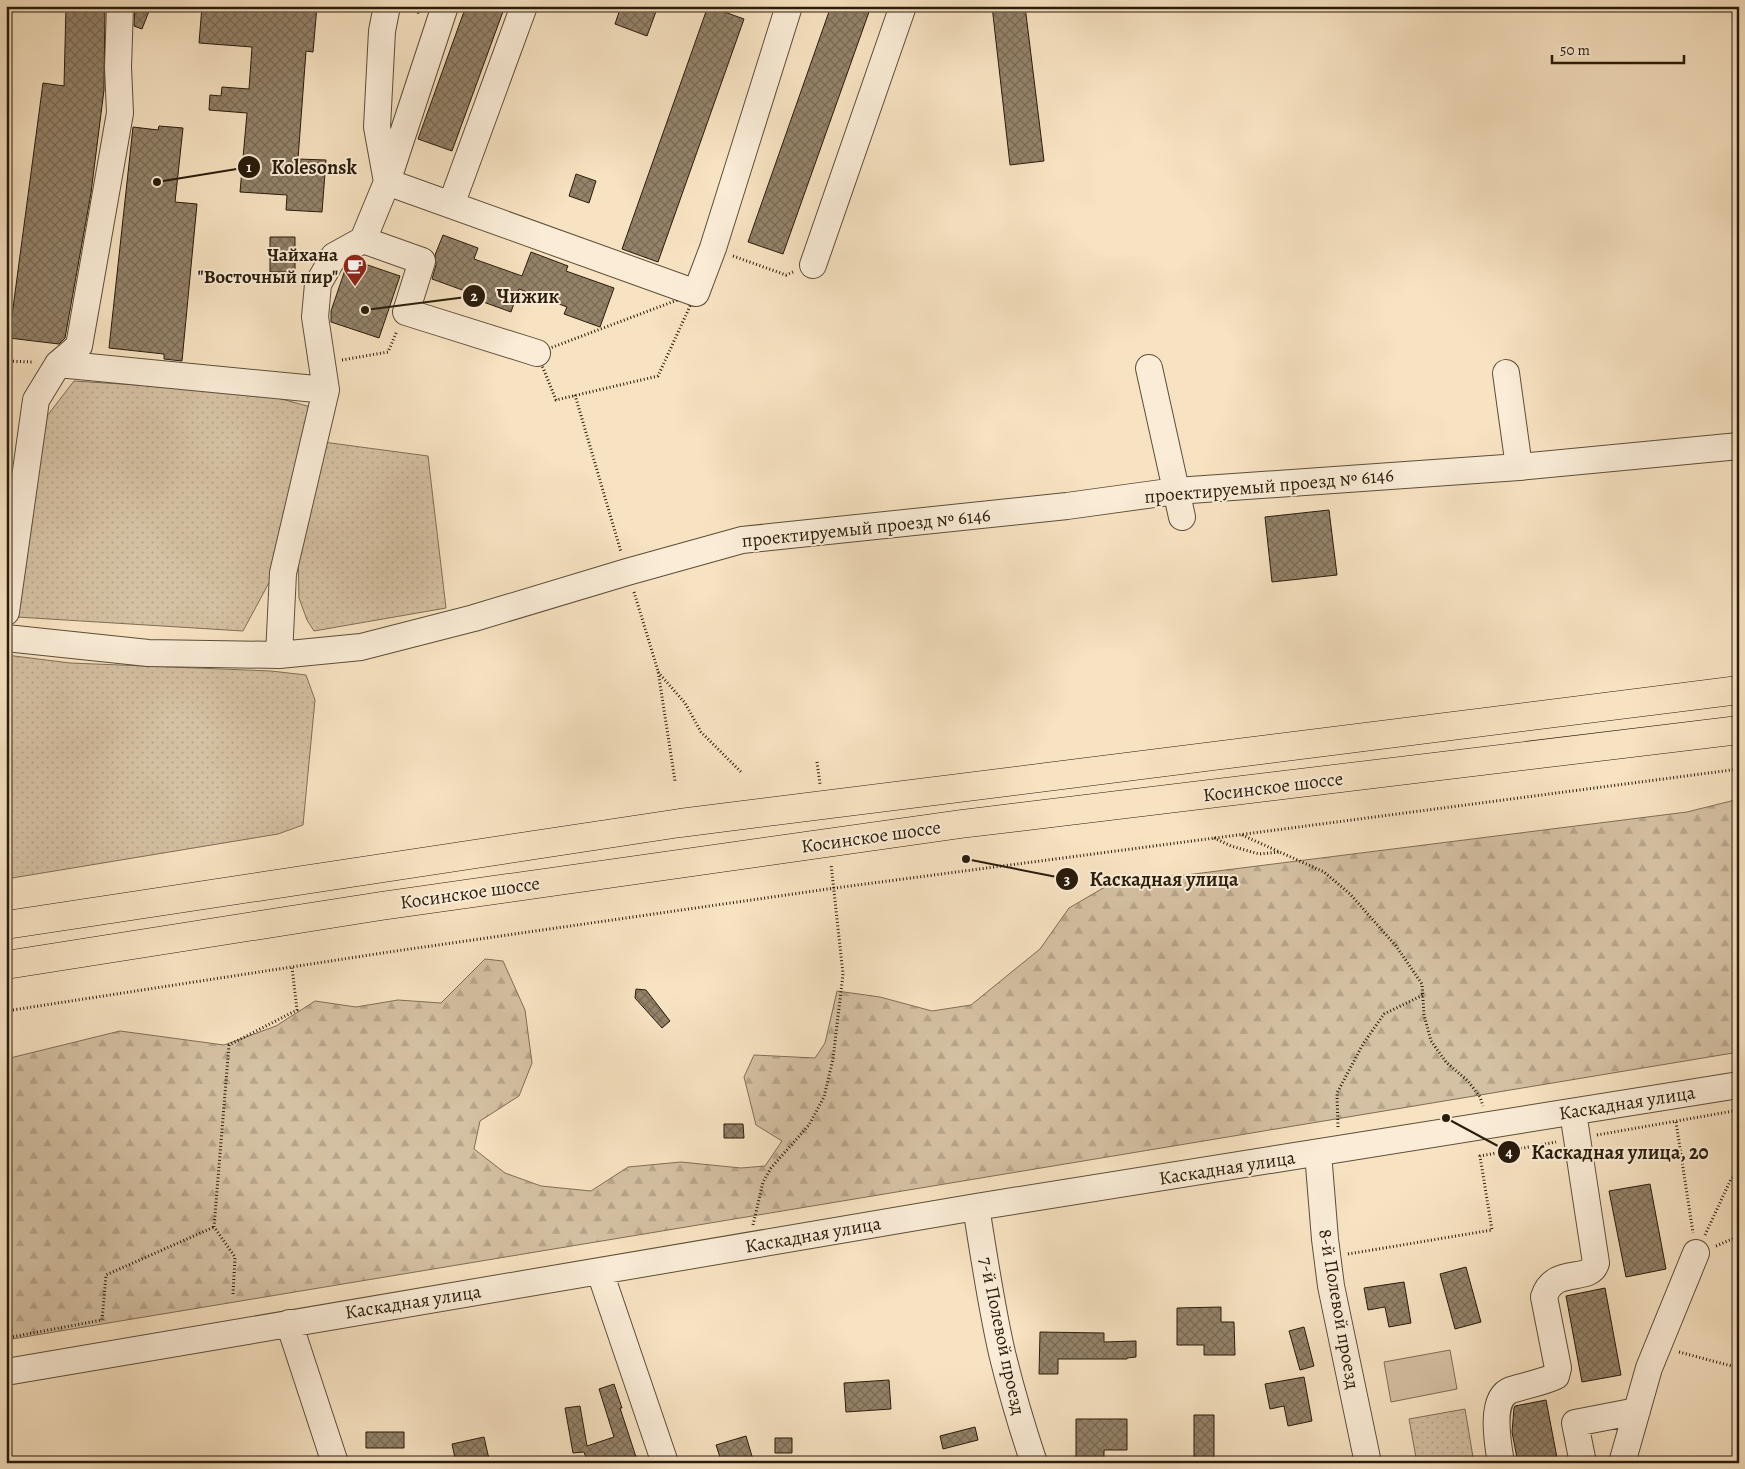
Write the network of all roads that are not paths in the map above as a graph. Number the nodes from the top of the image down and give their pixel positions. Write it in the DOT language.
graph roads {
  1 [pos="120,6"];
  2 [pos="387,6"];
  3 [pos="446,6"];
  4 [pos="524,6"];
  5 [pos="789,6"];
  6 [pos="902,6"];
  7 [pos="387,182"];
  8 [pos="451,205"];
  9 [pos="363,240"];
  10 [pos="813,265"];
  11 [pos="537,353"];
  12 [pos="58,364"];
  13 [pos="1149,368"];
  14 [pos="1506,373"];
  15 [pos="326,390"];
  16 [pos="1739,446"];
  17 [pos="1519,467"];
  18 [pos="1176,491"];
  19 [pos="1182,517"];
  20 [pos="6,612"];
  21 [pos="6,638"];
  22 [pos="279,654"];
  23 [pos="1739,690"];
  24 [pos="1734,732"];
  25 [pos="6,925"];
  26 [pos="6,965"];
  27 [pos="1739,1086"];
  28 [pos="1573,1112"];
  29 [pos="1318,1153"];
  30 [pos="976,1207"];
  31 [pos="1696,1254"];
  32 [pos="600,1272"];
  33 [pos="289,1323"];
  34 [pos="6,1372"];
  35 [pos="1637,1411"];
  36 [pos="335,1463"];
  37 [pos="665,1463"];
  38 [pos="1034,1463"];
  39 [pos="1368,1463"];
  40 [pos="1501,1463"];
  41 [pos="1583,1463"];
  42 [pos="1622,1463"];
  1 -- 12 [label="street"];
  2 -- 7 [label="street"];
  3 -- 7 [label="street"];
  4 -- 8 [label="street"];
  5 -- 8 [label="street"];
  6 -- 10 [label="street"];
  7 -- 8 [label="street"];
  7 -- 9 [label="street"];
  9 -- 11 [label="street"];
  9 -- 15 [label="street"];
  12 -- 15 [label="street"];
  12 -- 20 [label="street"];
  13 -- 18 [label="street"];
  14 -- 17 [label="street"];
  15 -- 22 [label="street"];
  16 -- 17 [label="street, проектируемый проезд № 6146"];
  17 -- 18 [label="street, проектируемый проезд № 6146"];
  18 -- 19 [label="street"];
  18 -- 22 [label="street, проектируемый проезд № 6146"];
  21 -- 22 [label="street, проектируемый проезд № 6146"];
  23 -- 25 [label="highway, Косинское шоссе"];
  24 -- 26 [label="highway, Косинское шоссе"];
  27 -- 28 [label="street, Каскадная улица"];
  28 -- 29 [label="street, Каскадная улица"];
  28 -- 40 [label="street"];
  29 -- 30 [label="street, Каскадная улица"];
  29 -- 39 [label="street, 8-й Полевой проезд"];
  30 -- 32 [label="street, Каскадная улица"];
  30 -- 38 [label="street, 7-й Полевой проезд"];
  31 -- 35 [label="street"];
  32 -- 33 [label="street, Каскадная улица"];
  32 -- 37 [label="street"];
  33 -- 34 [label="street, Каскадная улица"];
  33 -- 36 [label="street"];
  35 -- 41 [label="street"];
  35 -- 42 [label="street"];
}
